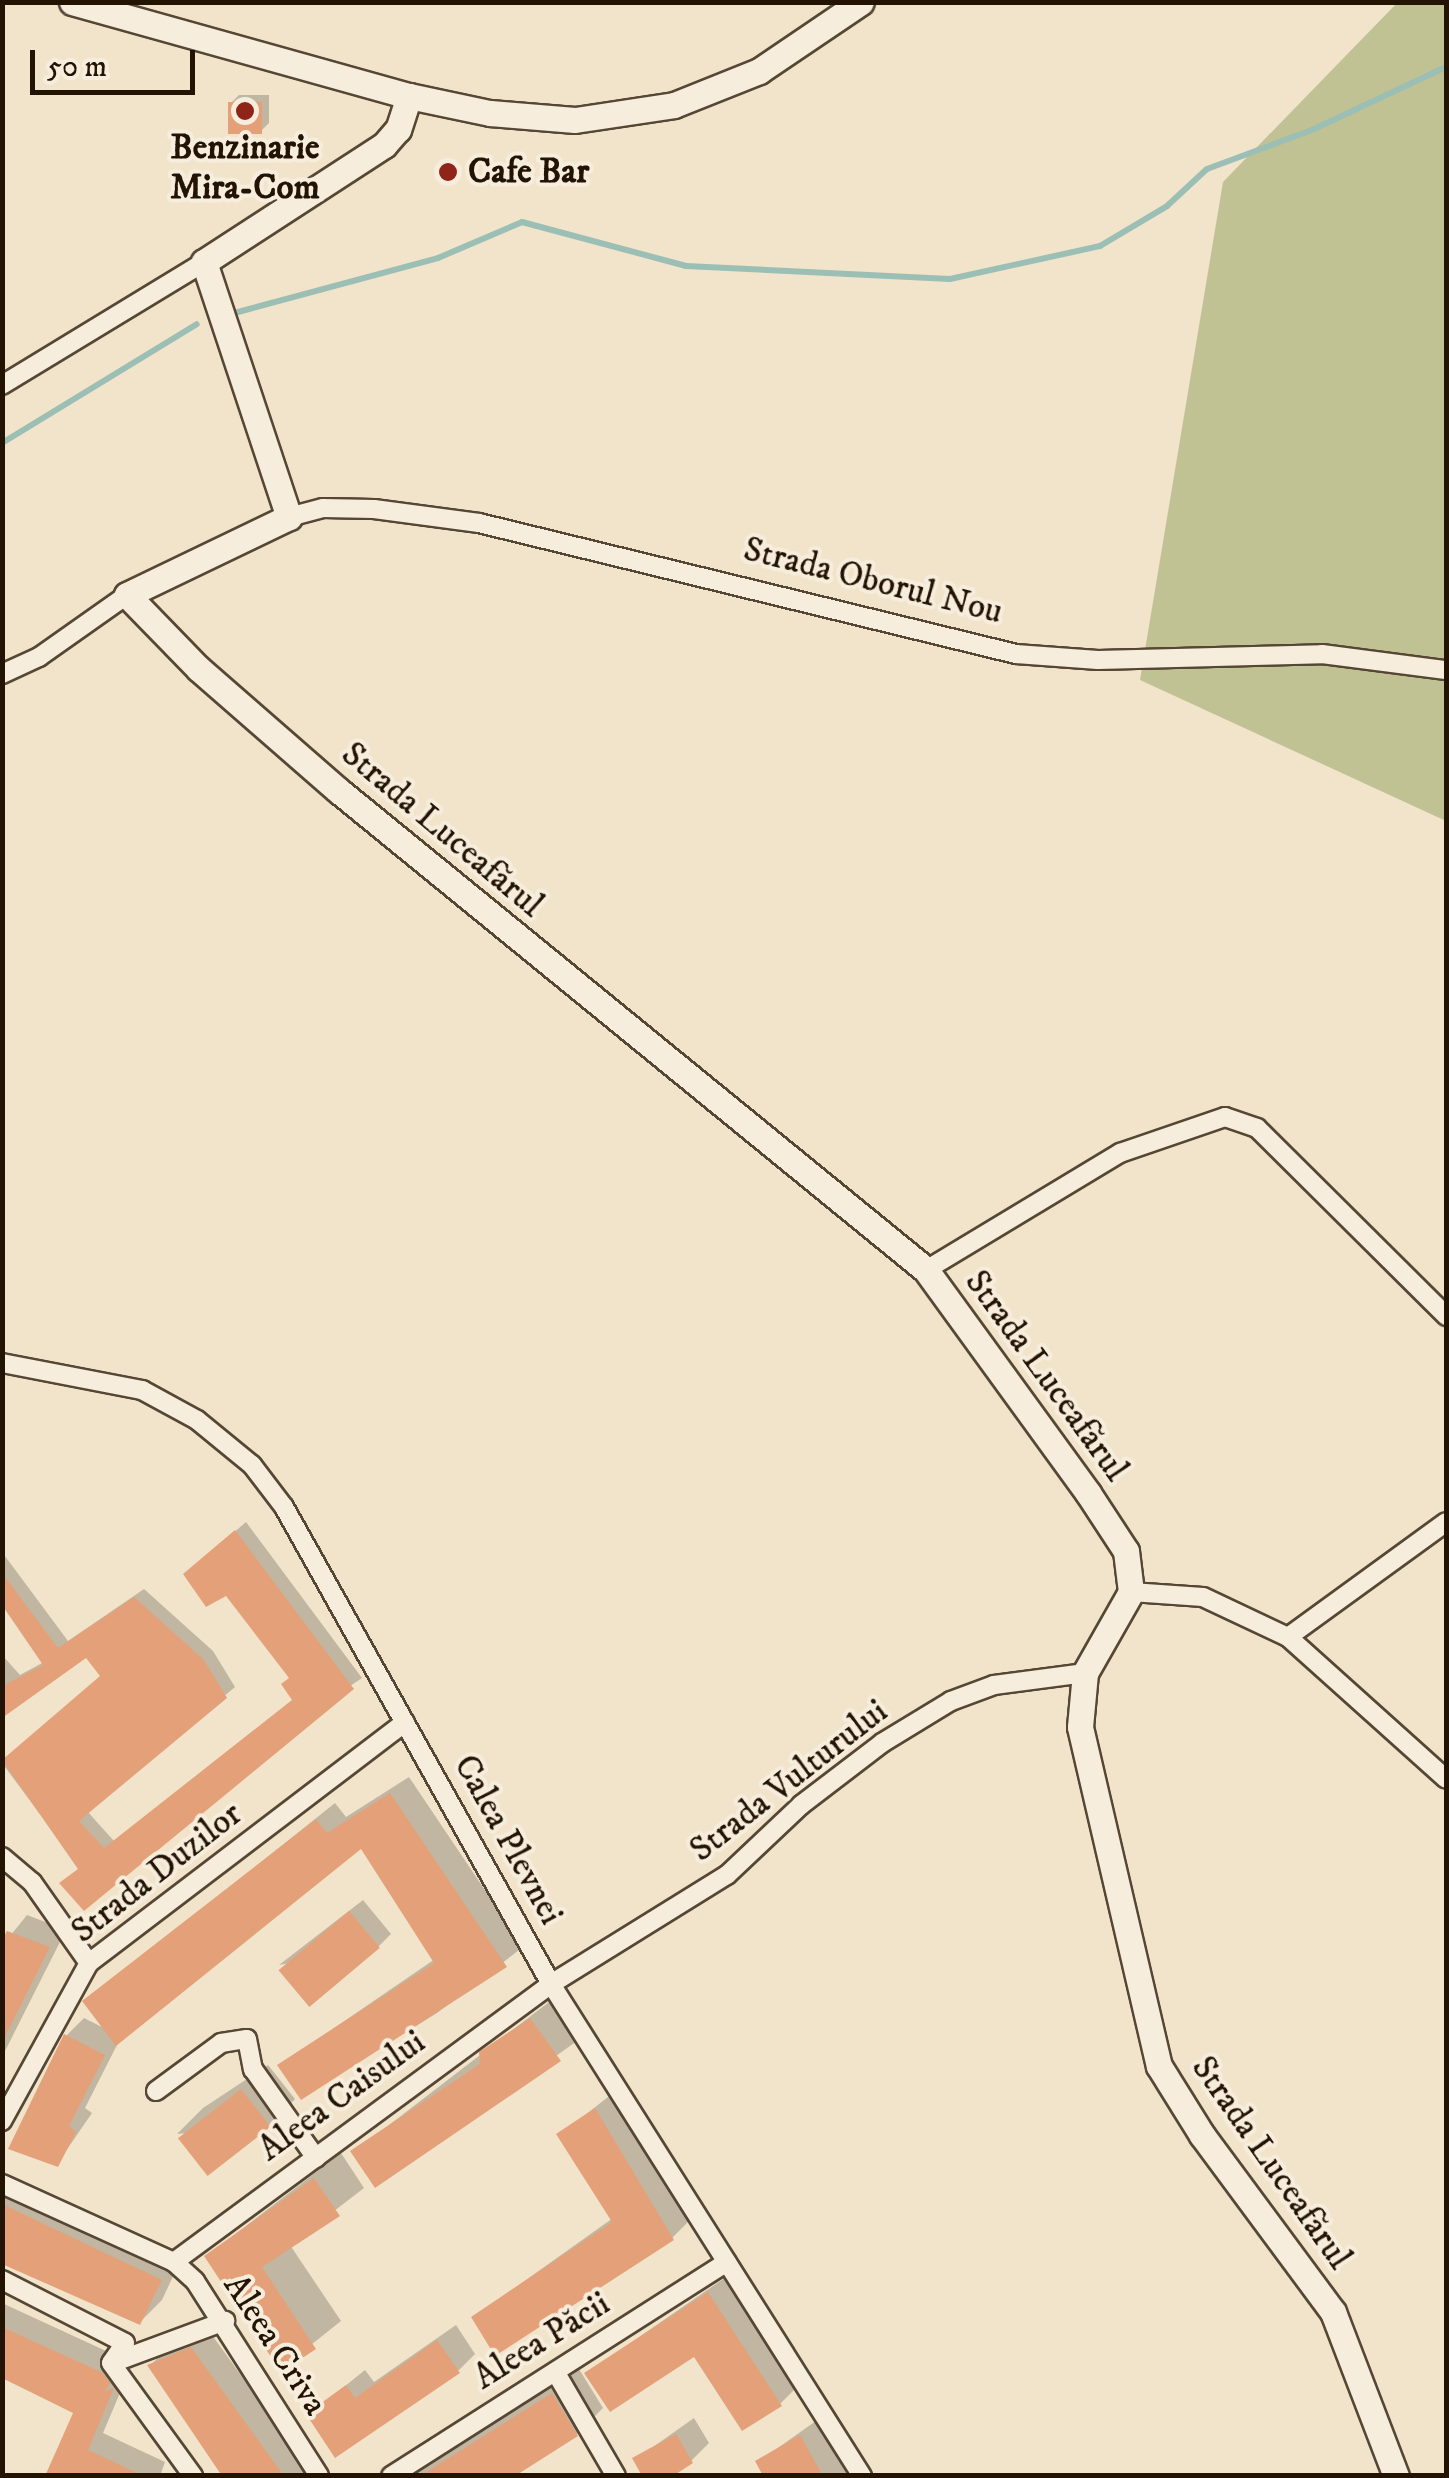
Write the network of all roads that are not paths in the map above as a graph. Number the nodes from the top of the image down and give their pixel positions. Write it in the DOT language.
graph roads {
  1 [pos="72,2"];
  2 [pos="861,2"];
  3 [pos="409,96"];
  4 [pos="204,262"];
  5 [pos="2,385"];
  6 [pos="289,517"];
  7 [pos="127,595"];
  8 [pos="1446,670"];
  9 [pos="2,674"];
  10 [pos="926,1270"];
  11 [pos="1446,1316"];
  12 [pos="2,1363"];
  13 [pos="1446,1522"];
  14 [pos="1131,1592"];
  15 [pos="1288,1638"];
  16 [pos="1086,1673"];
  17 [pos="406,1722"];
  18 [pos="1446,1779"];
  19 [pos="2,1858"];
  20 [pos="89,1963"];
  21 [pos="551,1984"];
  22 [pos="156,2091"];
  23 [pos="2,2122"];
  24 [pos="316,2158"];
  25 [pos="2,2184"];
  26 [pos="174,2262"];
  27 [pos="727,2262"];
  28 [pos="2,2280"];
  29 [pos="226,2321"];
  30 [pos="112,2363"];
  31 [pos="556,2373"];
  32 [pos="193,2476"];
  33 [pos="319,2476"];
  34 [pos="390,2476"];
  35 [pos="616,2476"];
  36 [pos="862,2476"];
  37 [pos="1396,2476"];
  1 -- 3 [label="street"];
  2 -- 3 [label="street"];
  3 -- 4 [label="street"];
  4 -- 5 [label="street"];
  4 -- 6 [label="street"];
  6 -- 7 [label="street, Strada Oborul Nou"];
  6 -- 8 [label="street, Strada Oborul Nou"];
  7 -- 9 [label="street, Strada Oborul Nou"];
  7 -- 10 [label="street, Strada Luceafărul"];
  10 -- 11 [label="street"];
  10 -- 14 [label="street, Strada Luceafărul"];
  12 -- 17 [label="street, Calea Plevnei"];
  13 -- 15 [label="street"];
  14 -- 15 [label="street"];
  14 -- 16 [label="street, Strada Luceafărul"];
  15 -- 18 [label="street"];
  16 -- 21 [label="street, Strada Vulturului"];
  16 -- 37 [label="street, Strada Luceafărul"];
  17 -- 20 [label="street, Strada Duzilor"];
  17 -- 21 [label="street, Calea Plevnei"];
  19 -- 20 [label="street"];
  20 -- 23 [label="street, Strada Duzilor"];
  21 -- 24 [label="street, Aleea Caisului"];
  21 -- 27 [label="street, Calea Plevnei"];
  22 -- 24 [label="street"];
  24 -- 26 [label="street, Aleea Caisului"];
  25 -- 26 [label="street, Aleea Criva"];
  26 -- 29 [label="street, Aleea Criva"];
  27 -- 31 [label="street, Aleea Păcii"];
  27 -- 36 [label="street, Calea Plevnei"];
  28 -- 30 [label="street"];
  29 -- 30 [label="street"];
  29 -- 33 [label="street, Aleea Criva"];
  30 -- 32 [label="street"];
  31 -- 34 [label="street, Aleea Păcii"];
  31 -- 35 [label="street"];
}
